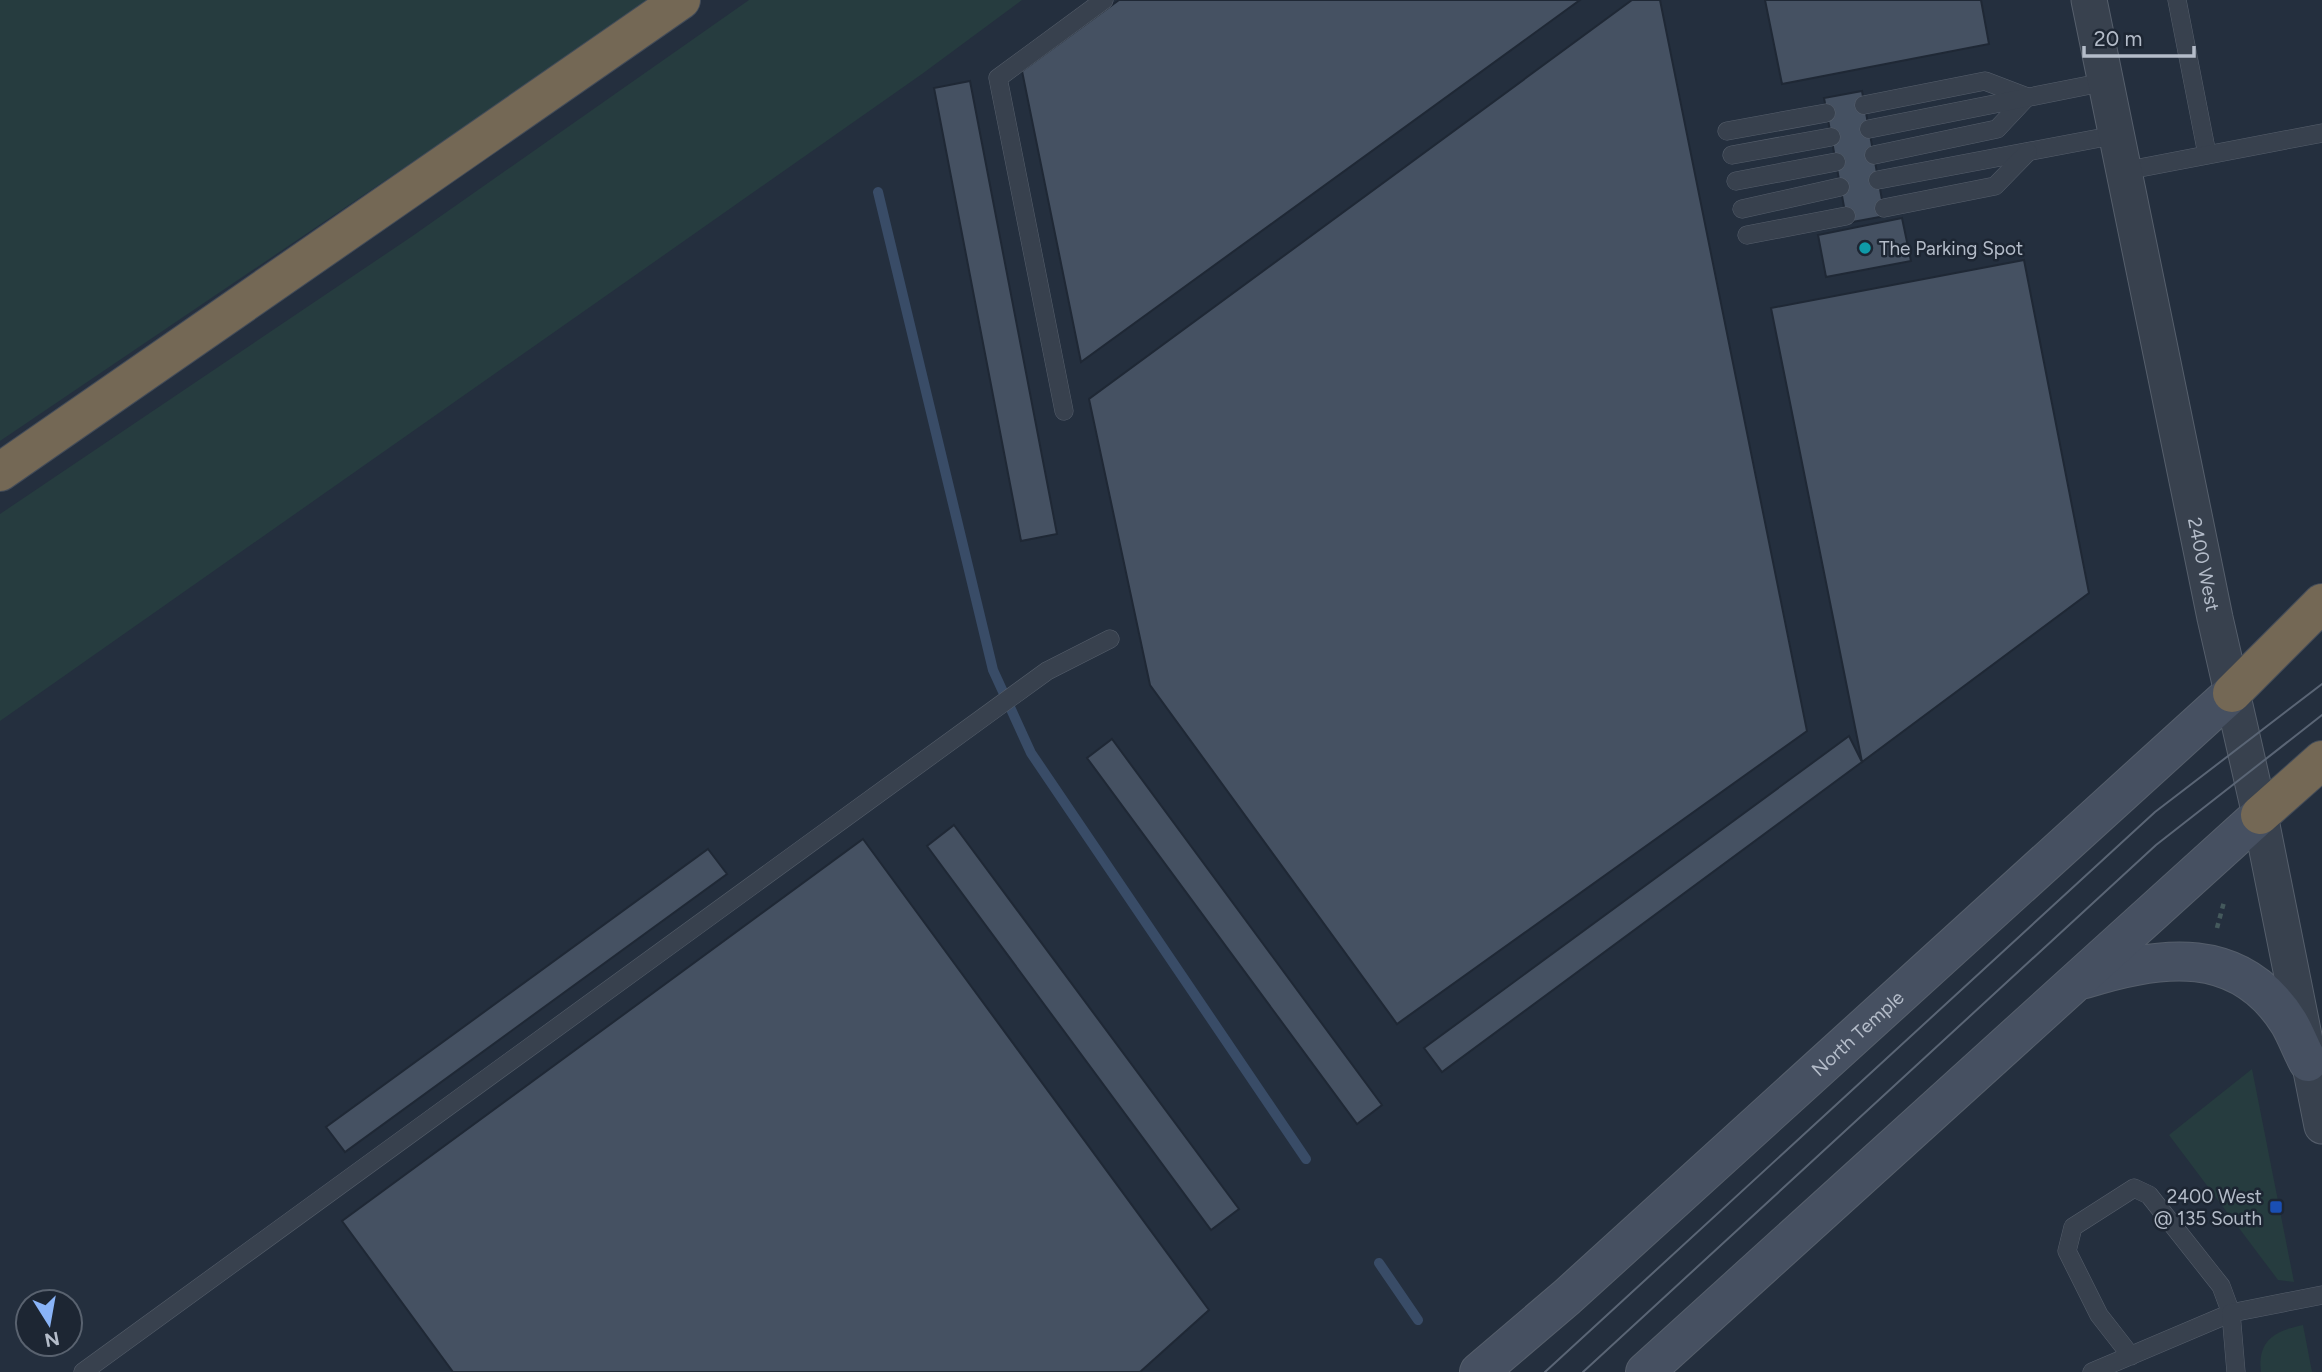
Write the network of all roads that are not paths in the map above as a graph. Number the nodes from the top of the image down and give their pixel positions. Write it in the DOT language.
graph roads {
  1 [pos="681,0"];
  2 [pos="1104,0"];
  3 [pos="2089,0"];
  4 [pos="2177,0"];
  5 [pos="2105,82"];
  6 [pos="2027,97"];
  7 [pos="1864,105"];
  8 [pos="1826,113"];
  9 [pos="1869,129"];
  10 [pos="1727,131"];
  11 [pos="2322,133"];
  12 [pos="2116,135"];
  13 [pos="1831,137"];
  14 [pos="2028,152"];
  15 [pos="2207,154"];
  16 [pos="1732,155"];
  17 [pos="1874,155"];
  18 [pos="1836,162"];
  19 [pos="2124,171"];
  20 [pos="1878,180"];
  21 [pos="1737,181"];
  22 [pos="1840,187"];
  23 [pos="1884,208"];
  24 [pos="1742,209"];
  25 [pos="1846,216"];
  26 [pos="1747,235"];
  27 [pos="1064,411"];
  28 [pos="0,472"];
  29 [pos="2322,603"];
  30 [pos="1110,639"];
  31 [pos="2232,693"];
  32 [pos="2322,760"];
  33 [pos="2260,815"];
  34 [pos="2076,981"];
  35 [pos="2308,1062"];
  36 [pos="2322,1126"];
  37 [pos="2322,1294"];
  38 [pos="2231,1313"];
  39 [pos="2131,1356"];
  40 [pos="83,1372"];
  41 [pos="1479,1372"];
  42 [pos="1645,1372"];
  43 [pos="2092,1372"];
  44 [pos="2236,1372"];
  1 -- 28 [label="highway"];
  2 -- 27 [label="lane"];
  3 -- 5 [label="street, 2400 West"];
  4 -- 15 [label="lane"];
  5 -- 6 [label="lane"];
  5 -- 12 [label="street, 2400 West"];
  6 -- 7 [label="lane"];
  6 -- 9 [label="lane"];
  6 -- 17 [label="lane"];
  8 -- 10 [label="lane"];
  11 -- 15 [label="lane"];
  12 -- 14 [label="lane"];
  12 -- 19 [label="street, 2400 West"];
  13 -- 16 [label="lane"];
  14 -- 20 [label="lane"];
  14 -- 23 [label="lane"];
  15 -- 19 [label="lane"];
  18 -- 21 [label="lane"];
  19 -- 31 [label="street, 2400 West"];
  22 -- 24 [label="lane"];
  25 -- 26 [label="lane"];
  29 -- 31 [label="highway"];
  30 -- 40 [label="lane"];
  31 -- 33 [label="street, 2400 West"];
  31 -- 41 [label="main road, North Temple"];
  32 -- 33 [label="highway"];
  33 -- 34 [label="main road"];
  33 -- 35 [label="street, 2400 West"];
  34 -- 35 [label="main road"];
  34 -- 42 [label="main road"];
  35 -- 36 [label="street, 2400 West"];
  37 -- 38 [label="lane"];
  38 -- 39 [label="lane"];
  38 -- 39 [label="lane"];
  38 -- 44 [label="lane"];
  39 -- 43 [label="lane"];
}
